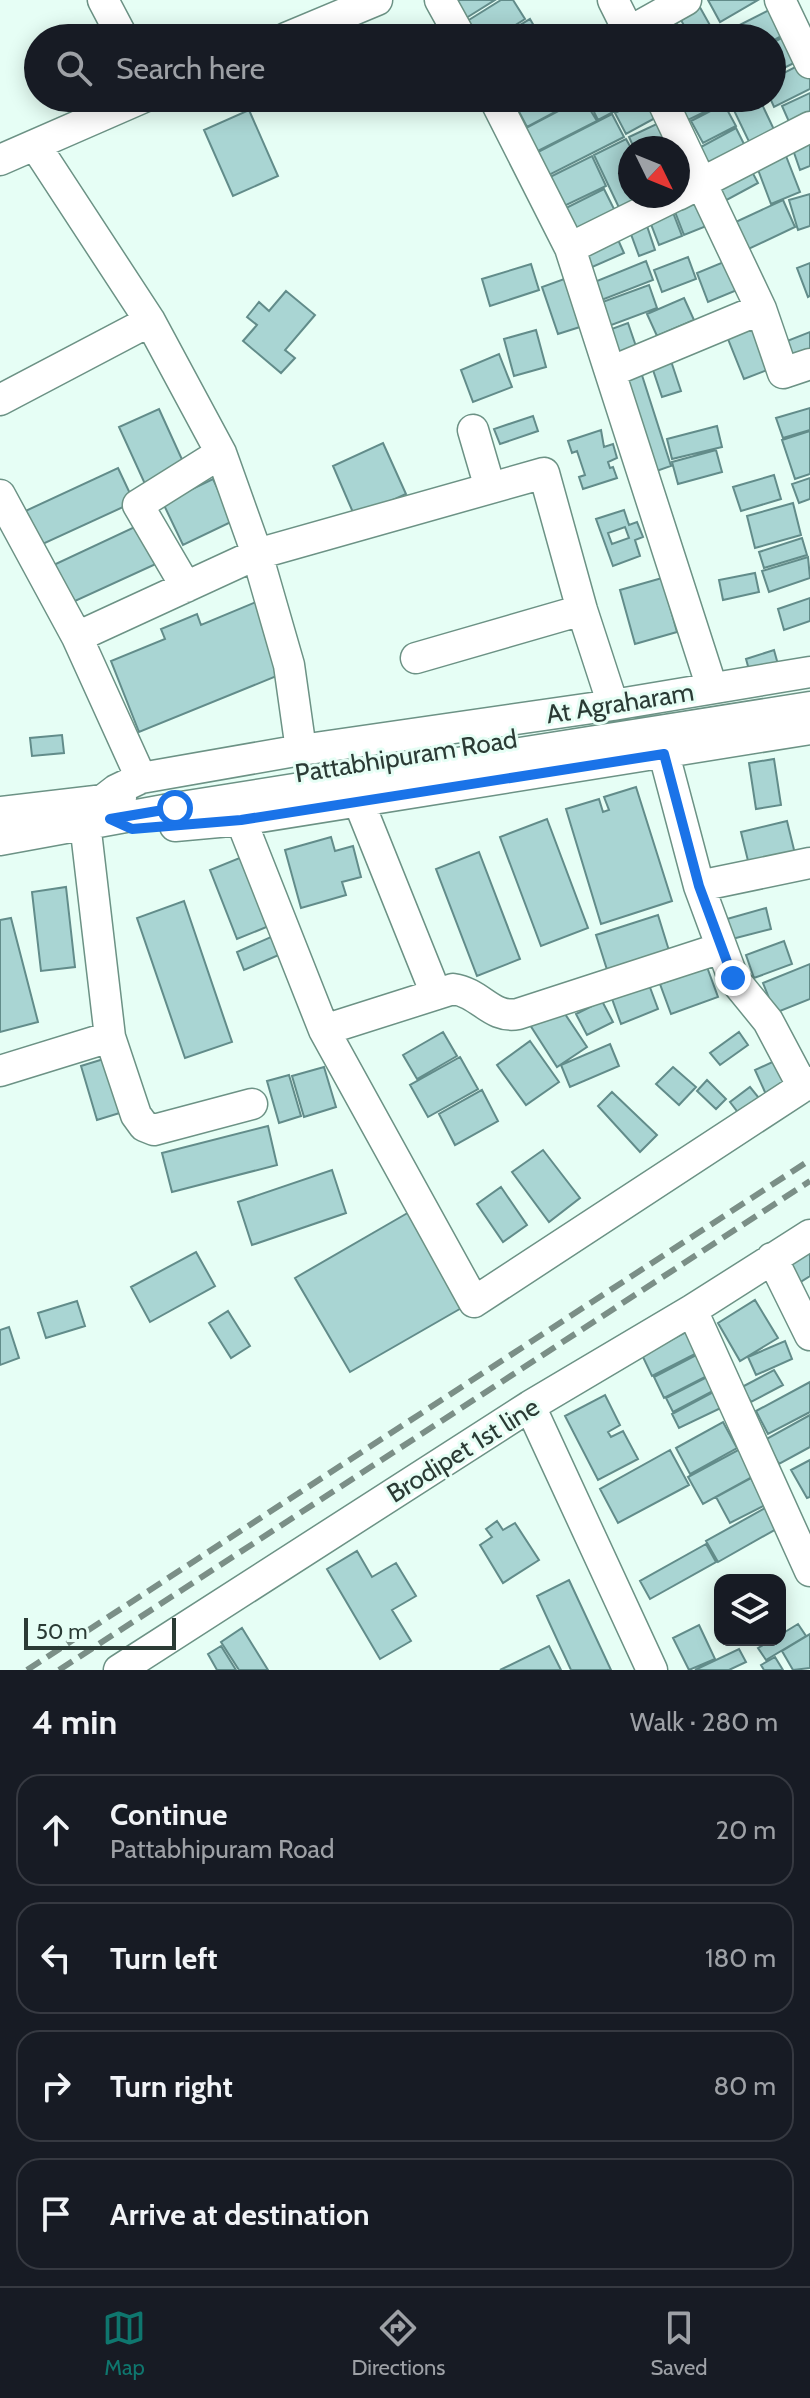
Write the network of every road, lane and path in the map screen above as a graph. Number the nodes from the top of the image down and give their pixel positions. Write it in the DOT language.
graph roads {
  1 [pos="103,0"];
  2 [pos="377,0"];
  3 [pos="440,0"];
  4 [pos="613,0"];
  5 [pos="686,0"];
  6 [pos="780,0"];
  7 [pos="116,24"];
  8 [pos="320,24"];
  9 [pos="453,24"];
  10 [pos="622,24"];
  11 [pos="646,24"];
  12 [pos="810,63"];
  13 [pos="110,112"];
  14 [pos="509,112"];
  15 [pos="665,112"];
  16 [pos="810,127"];
  17 [pos="671,136"];
  18 [pos="35,145"];
  19 [pos="0,160"];
  20 [pos="690,188"];
  21 [pos="690,199"];
  22 [pos="651,208"];
  23 [pos="570,248"];
  24 [pos="761,309"];
  25 [pos="150,321"];
  26 [pos="810,364"];
  27 [pos="610,372"];
  28 [pos="0,400"];
  29 [pos="473,430"];
  30 [pos="221,453"];
  31 [pos="490,488"];
  32 [pos="0,495"];
  33 [pos="257,554"];
  34 [pos="186,587"];
  35 [pos="582,610"];
  36 [pos="77,637"];
  37 [pos="416,658"];
  38 [pos="810,672"];
  39 [pos="712,688"];
  40 [pos="810,694"];
  41 [pos="613,705"];
  42 [pos="810,707"];
  43 [pos="810,729"];
  44 [pos="301,750"];
  45 [pos="664,754"];
  46 [pos="397,765"];
  47 [pos="141,778"];
  48 [pos="358,800"];
  49 [pos="0,812"];
  50 [pos="100,814"];
  51 [pos="241,820"];
  52 [pos="0,840"];
  53 [pos="810,863"];
  54 [pos="699,886"];
  55 [pos="721,948"];
  56 [pos="436,994"];
  57 [pos="324,1030"];
  58 [pos="110,1037"];
  59 [pos="0,1071"];
  60 [pos="807,1085"];
  61 [pos="252,1104"];
  62 [pos="810,1235"];
  63 [pos="772,1258"];
  64 [pos="692,1310"];
  65 [pos="810,1335"];
  66 [pos="530,1406"];
  67 [pos="810,1571"];
  68 [pos="119,1670"];
  69 [pos="652,1670"];
  1 -- 7 [label="street"];
  2 -- 8 [label="street"];
  3 -- 9 [label="street"];
  4 -- 10 [label="street"];
  5 -- 11 [label="street"];
  6 -- 12 [label="street"];
  13 -- 18 [label="street"];
  14 -- 23 [label="street"];
  15 -- 17 [label="street"];
  16 -- 20 [label="street"];
  18 -- 19 [label="street"];
  18 -- 25 [label="street"];
  21 -- 24 [label="street"];
  22 -- 23 [label="street"];
  23 -- 27 [label="street"];
  24 -- 26 [label="street"];
  24 -- 27 [label="street"];
  25 -- 28 [label="street"];
  25 -- 30 [label="street"];
  27 -- 39 [label="street"];
  29 -- 31 [label="street"];
  30 -- 33 [label="street"];
  30 -- 34 [label="street"];
  31 -- 33 [label="street"];
  31 -- 35 [label="street"];
  32 -- 36 [label="street"];
  33 -- 34 [label="street"];
  33 -- 44 [label="street"];
  34 -- 36 [label="street"];
  35 -- 37 [label="street"];
  35 -- 41 [label="street"];
  36 -- 47 [label="street"];
  38 -- 39 [label="street, At Agraharam"];
  39 -- 41 [label="street, At Agraharam"];
  40 -- 46 [label="street, Pattabhipuram Road"];
  41 -- 44 [label="street, At Agraharam"];
  42 -- 46 [label="street, Pattabhipuram Road"];
  43 -- 45 [label="street"];
  44 -- 47 [label="street, At Agraharam"];
  45 -- 48 [label="street"];
  45 -- 54 [label="street"];
  46 -- 50 [label="street, Pattabhipuram Road"];
  47 -- 50 [label="street, At Agraharam"];
  48 -- 51 [label="street"];
  48 -- 56 [label="street"];
  49 -- 50 [label="street, Pattabhipuram Road"];
  50 -- 51 [label="street"];
  50 -- 52 [label="street, Pattabhipuram Road"];
  50 -- 58 [label="street"];
  51 -- 57 [label="street"];
  53 -- 54 [label="street"];
  54 -- 55 [label="street"];
  55 -- 56 [label="street"];
  55 -- 60 [label="street"];
  56 -- 57 [label="street"];
  57 -- 60 [label="street"];
  58 -- 59 [label="street"];
  58 -- 61 [label="street"];
  62 -- 63 [label="street, Brodipet 1st line"];
  63 -- 64 [label="street, Brodipet 1st line"];
  63 -- 65 [label="street"];
  64 -- 66 [label="street, Brodipet 1st line"];
  64 -- 67 [label="street"];
  66 -- 68 [label="street, Brodipet 1st line"];
  66 -- 69 [label="street"];
}
